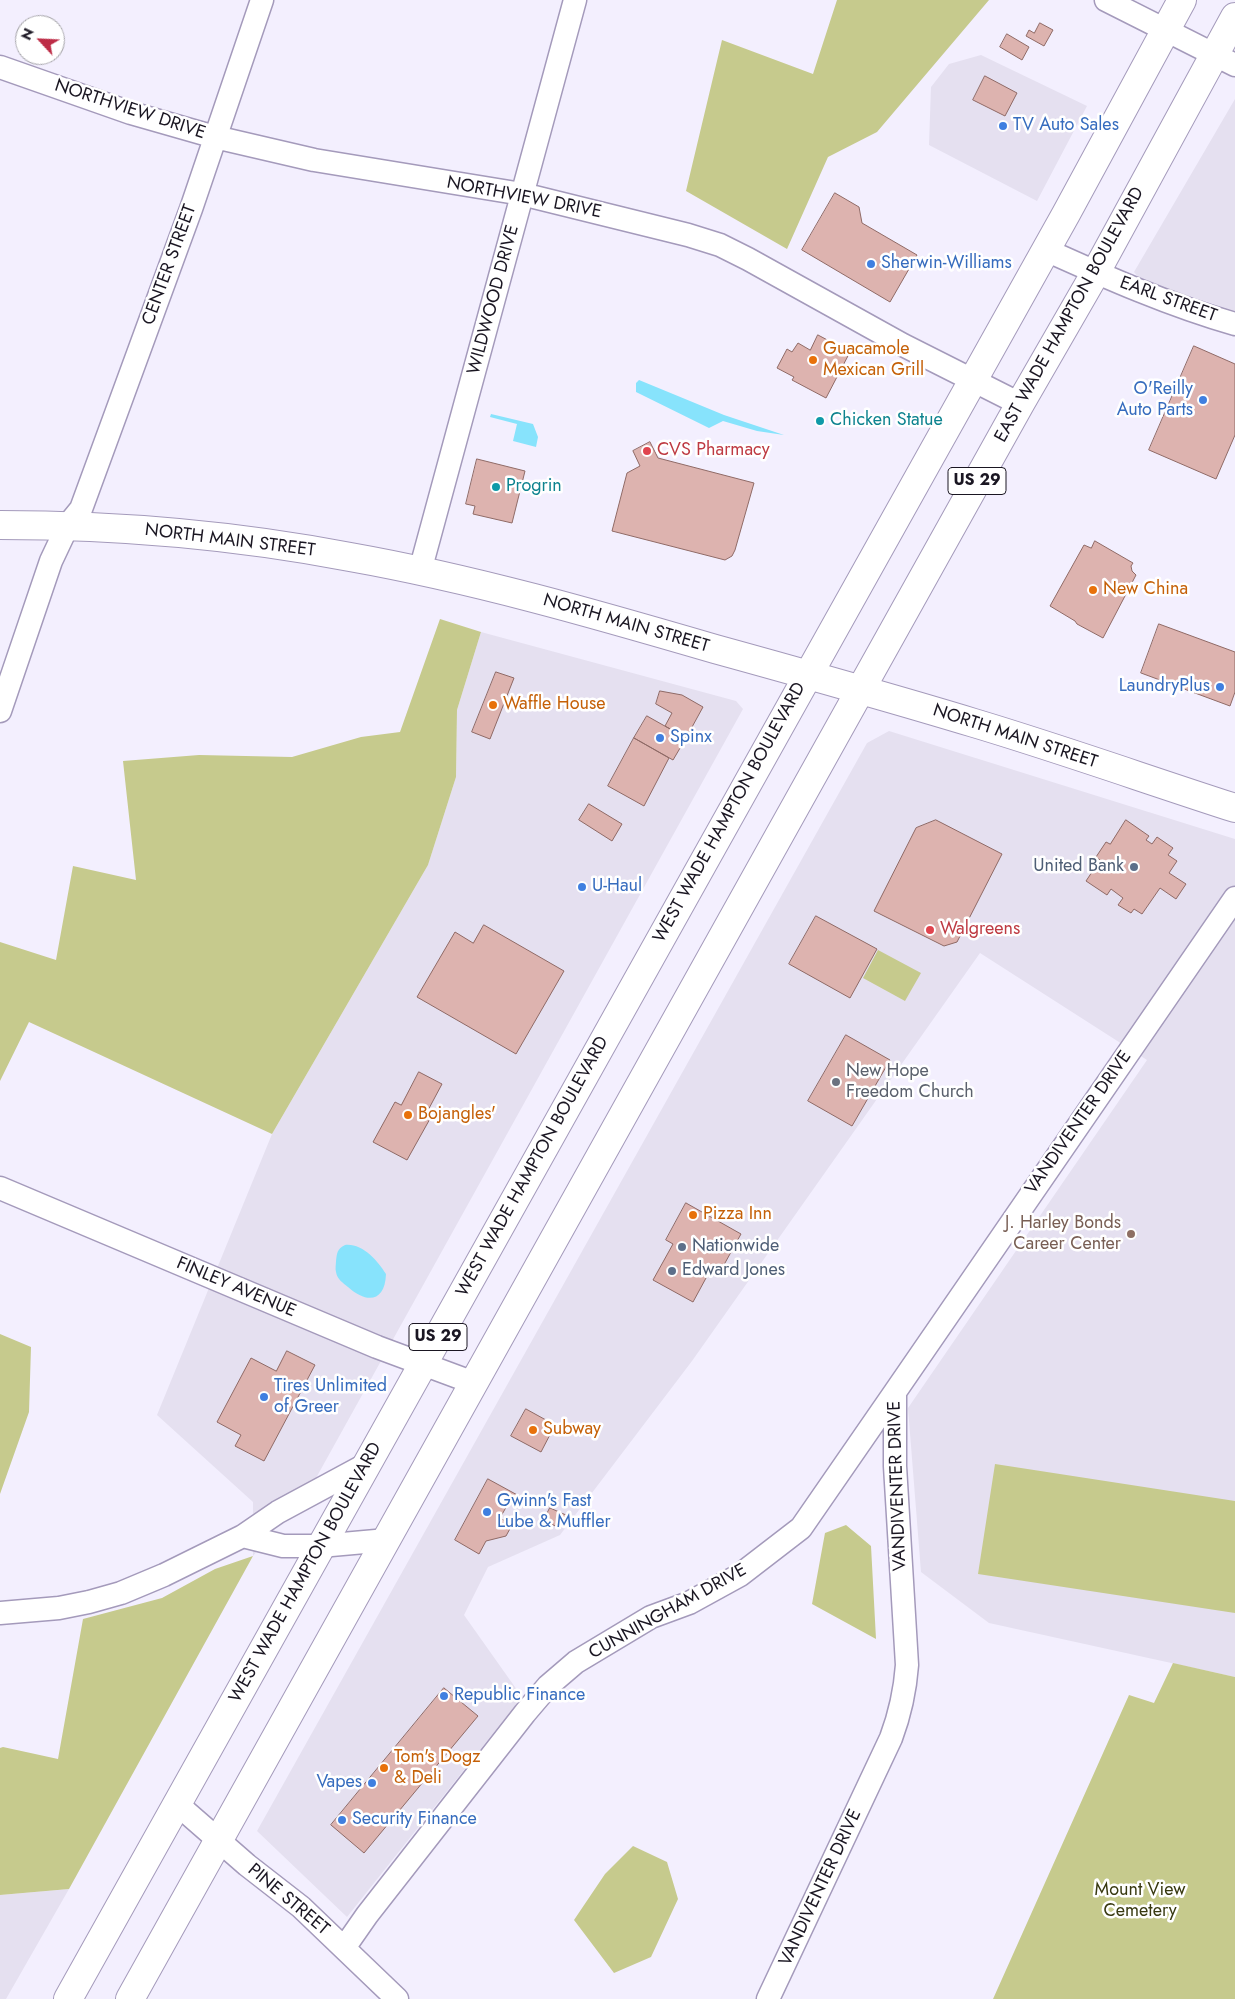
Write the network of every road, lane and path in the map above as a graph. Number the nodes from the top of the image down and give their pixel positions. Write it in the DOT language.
graph roads {
  1 [pos="262,0"];
  2 [pos="575,0"];
  3 [pos="1106,0"];
  4 [pos="1182,0"];
  5 [pos="1235,17"];
  6 [pos="1165,32"];
  7 [pos="1224,60"];
  8 [pos="0,67"];
  9 [pos="215,137"];
  10 [pos="522,194"];
  11 [pos="1046,250"];
  12 [pos="1096,272"];
  13 [pos="1235,324"];
  14 [pos="973,380"];
  15 [pos="1020,404"];
  16 [pos="0,525"];
  17 [pos="68,525"];
  18 [pos="420,571"];
  19 [pos="807,675"];
  20 [pos="861,690"];
  21 [pos="0,711"];
  22 [pos="1235,808"];
  23 [pos="1235,898"];
  24 [pos="0,1188"];
  25 [pos="422,1364"];
  26 [pos="474,1383"];
  27 [pos="895,1392"];
  28 [pos="367,1464"];
  29 [pos="243,1536"];
  30 [pos="387,1540"];
  31 [pos="320,1546"];
  32 [pos="0,1613"];
  33 [pos="177,1804"];
  34 [pos="218,1841"];
  35 [pos="344,1948"];
  36 [pos="68,1999"];
  37 [pos="130,1999"];
  38 [pos="397,1999"];
  39 [pos="768,1999"];
  1 -- 9 [label="street, CENTER STREET"];
  2 -- 10 [label="street, WILDWOOD DRIVE"];
  3 -- 6 [label="street"];
  4 -- 6 [label="main road, US 29"];
  5 -- 7 [label="main road, EAST WADE HAMPTON BOULEVARD / US 29"];
  6 -- 7 [label="street"];
  6 -- 11 [label="main road, US 29"];
  7 -- 12 [label="main road, EAST WADE HAMPTON BOULEVARD / US 29"];
  8 -- 9 [label="street, NORTHVIEW DRIVE"];
  9 -- 10 [label="street, NORTHVIEW DRIVE"];
  9 -- 17 [label="street, CENTER STREET"];
  10 -- 14 [label="street, NORTHVIEW DRIVE"];
  10 -- 18 [label="street, WILDWOOD DRIVE"];
  11 -- 12 [label="street, EARL STREET"];
  11 -- 14 [label="main road, US 29"];
  12 -- 13 [label="street, EARL STREET"];
  12 -- 15 [label="main road, EAST WADE HAMPTON BOULEVARD / US 29"];
  14 -- 15 [label="street, NORTHVIEW DRIVE"];
  14 -- 19 [label="main road, US 29"];
  15 -- 20 [label="main road, EAST WADE HAMPTON BOULEVARD / US 29"];
  16 -- 17 [label="main road, NORTH MAIN STREET"];
  17 -- 18 [label="main road, NORTH MAIN STREET"];
  17 -- 21 [label="street, CENTER STREET"];
  18 -- 19 [label="main road, NORTH MAIN STREET"];
  19 -- 20 [label="main road, NORTH MAIN STREET"];
  19 -- 25 [label="main road, WEST WADE HAMPTON BOULEVARD / US 29"];
  20 -- 22 [label="main road, NORTH MAIN STREET"];
  20 -- 26 [label="main road, US 29"];
  23 -- 27 [label="street, VANDIVENTER DRIVE"];
  24 -- 25 [label="street, FINLEY AVENUE"];
  25 -- 26 [label="street, FINLEY AVENUE"];
  25 -- 28 [label="main road, WEST WADE HAMPTON BOULEVARD / US 29"];
  26 -- 30 [label="main road, US 29"];
  27 -- 35 [label="street, CUNNINGHAM DRIVE"];
  27 -- 39 [label="street, VANDIVENTER DRIVE"];
  28 -- 29 [label="street"];
  28 -- 31 [label="main road, WEST WADE HAMPTON BOULEVARD / US 29"];
  29 -- 31 [label="street"];
  29 -- 32 [label="street"];
  30 -- 31 [label="street"];
  30 -- 34 [label="main road, US 29"];
  31 -- 33 [label="main road, WEST WADE HAMPTON BOULEVARD / US 29"];
  33 -- 34 [label="street, PINE STREET"];
  33 -- 36 [label="main road, WEST WADE HAMPTON BOULEVARD / US 29"];
  34 -- 35 [label="street, PINE STREET"];
  34 -- 37 [label="main road, US 29"];
  35 -- 38 [label="street, PINE STREET"];
}
